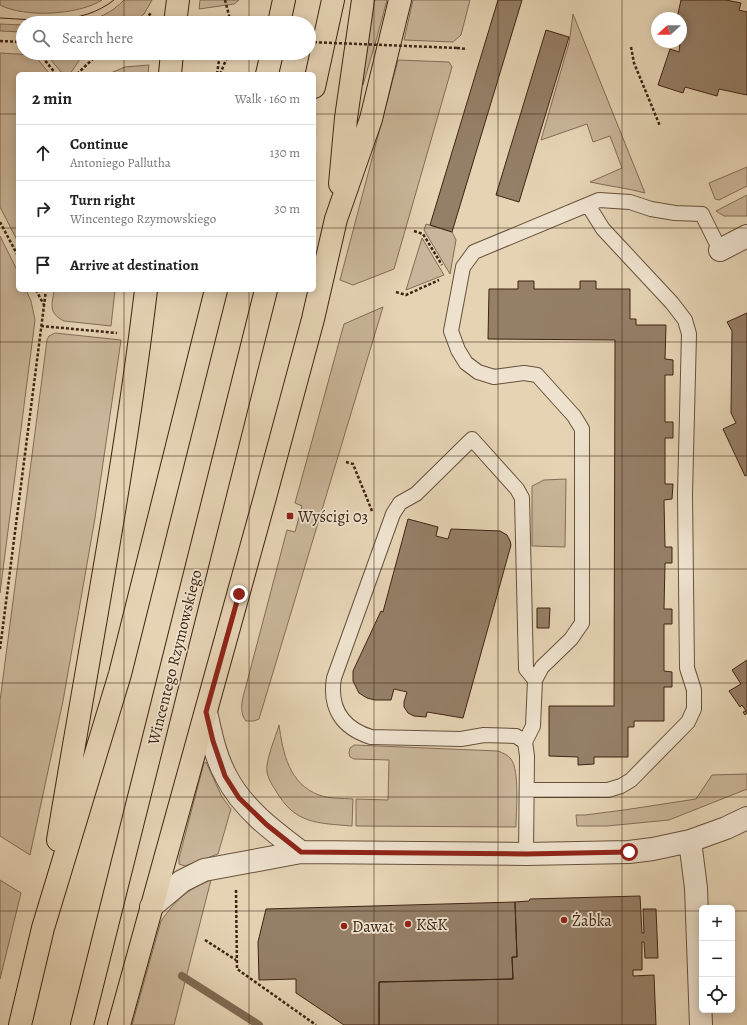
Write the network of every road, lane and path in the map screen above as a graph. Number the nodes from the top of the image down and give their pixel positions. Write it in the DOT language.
graph roads {
  1 [pos="178,0"];
  2 [pos="225,0"];
  3 [pos="284,0"];
  4 [pos="333,0"];
  5 [pos="363,0"];
  6 [pos="400,0"];
  7 [pos="176,16"];
  8 [pos="229,16"];
  9 [pos="281,16"];
  10 [pos="0,41"];
  11 [pos="16,42"];
  12 [pos="316,42"];
  13 [pos="631,47"];
  14 [pos="467,49"];
  15 [pos="45,60"];
  16 [pos="92,60"];
  17 [pos="171,60"];
  18 [pos="220,60"];
  19 [pos="226,60"];
  20 [pos="270,60"];
  21 [pos="54,72"];
  22 [pos="79,72"];
  23 [pos="170,72"];
  24 [pos="219,72"];
  25 [pos="220,72"];
  26 [pos="267,72"];
  27 [pos="316,78"];
  28 [pos="660,126"];
  29 [pos="588,205"];
  30 [pos="336,219"];
  31 [pos="0,222"];
  32 [pos="414,231"];
  33 [pos="747,236"];
  34 [pos="720,250"];
  35 [pos="16,252"];
  36 [pos="443,267"];
  37 [pos="441,280"];
  38 [pos="37,292"];
  39 [pos="46,292"];
  40 [pos="146,292"];
  41 [pos="216,292"];
  42 [pos="265,292"];
  43 [pos="396,292"];
  44 [pos="44,305"];
  45 [pos="41,326"];
  46 [pos="118,333"];
  47 [pos="346,462"];
  48 [pos="392,518"];
  49 [pos="0,649"];
  50 [pos="534,680"];
  51 [pos="206,712"];
  52 [pos="525,742"];
  53 [pos="527,790"];
  54 [pos="747,818"];
  55 [pos="690,841"];
  56 [pos="301,852"];
  57 [pos="526,854"];
  58 [pos="236,885"];
  59 [pos="151,907"];
  60 [pos="43,928"];
  61 [pos="205,940"];
  62 [pos="237,960"];
  63 [pos="20,1025"];
  64 [pos="82,1025"];
  65 [pos="119,1025"];
  66 [pos="316,1025"];
  67 [pos="701,1025"];
  1 -- 7 [label="main road"];
  2 -- 8 [label="path"];
  3 -- 9 [label="main road"];
  4 -- 27 [label="main road"];
  5 -- 30 [label="main road"];
  6 -- 30 [label="main road"];
  10 -- 11 [label="path"];
  12 -- 14 [label="path, bridge"];
  13 -- 28 [label="path"];
  15 -- 21 [label="path"];
  16 -- 22 [label="path"];
  17 -- 23 [label="main road"];
  18 -- 24 [label="path"];
  19 -- 25 [label="path"];
  20 -- 26 [label="main road"];
  29 -- 34 [label="lane"];
  29 -- 50 [label="lane"];
  29 -- 53 [label="lane"];
  30 -- 51 [label="main road"];
  31 -- 35 [label="path"];
  32 -- 36 [label="path"];
  33 -- 34 [label="street"];
  37 -- 43 [label="path"];
  38 -- 44 [label="path"];
  39 -- 44 [label="path"];
  40 -- 60 [label="main road"];
  41 -- 60 [label="main road"];
  42 -- 64 [label="main road, Wincentego Rzymowskiego"];
  44 -- 45 [label="path"];
  45 -- 46 [label="path"];
  45 -- 49 [label="path"];
  47 -- 48 [label="path"];
  48 -- 50 [label="lane"];
  48 -- 52 [label="lane"];
  50 -- 52 [label="lane"];
  51 -- 56 [label="street"];
  51 -- 59 [label="main road"];
  52 -- 53 [label="lane"];
  53 -- 57 [label="lane"];
  54 -- 55 [label="street"];
  55 -- 57 [label="street"];
  55 -- 67 [label="street"];
  56 -- 57 [label="street"];
  56 -- 59 [label="street"];
  58 -- 62 [label="path"];
  59 -- 65 [label="main road"];
  60 -- 63 [label="main road"];
  61 -- 62 [label="path"];
  62 -- 66 [label="path"];
}
